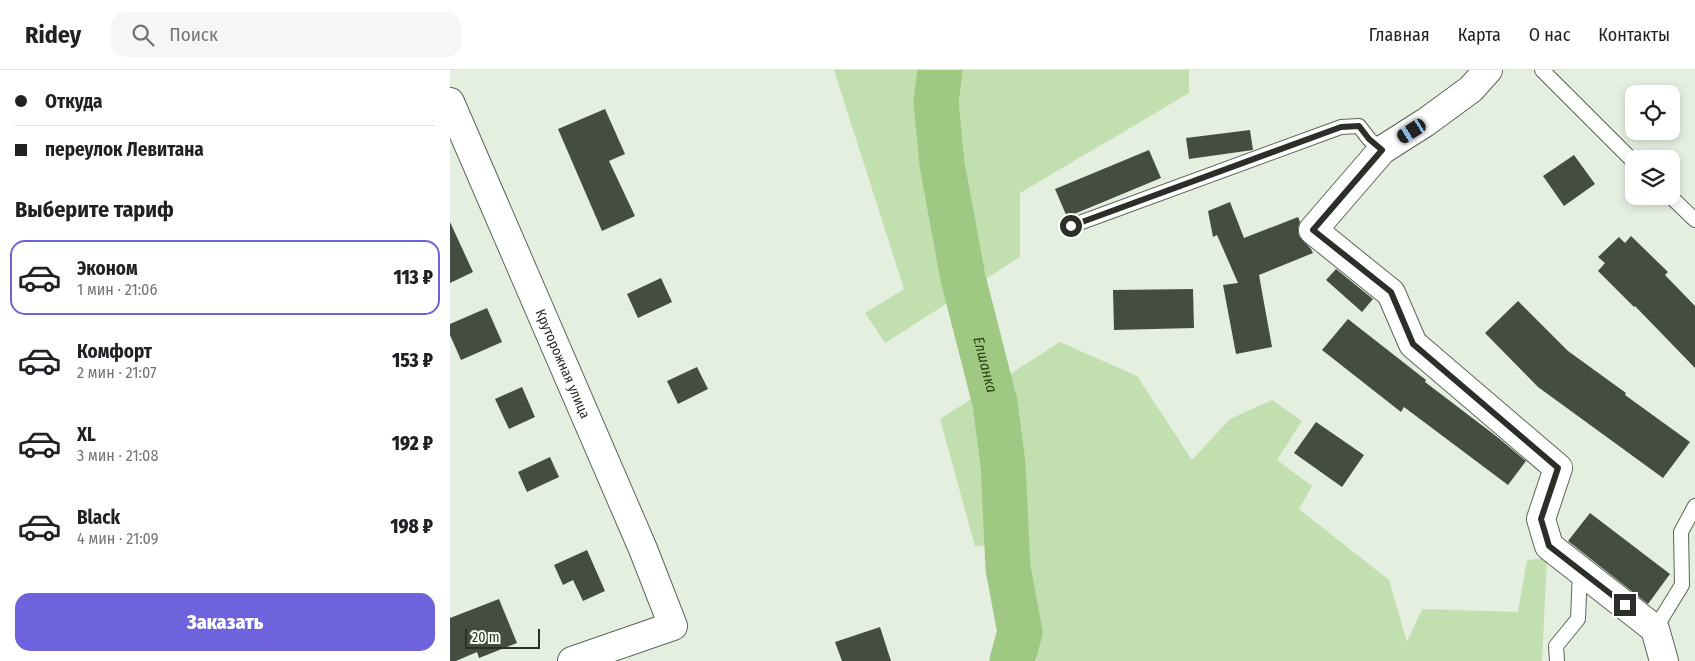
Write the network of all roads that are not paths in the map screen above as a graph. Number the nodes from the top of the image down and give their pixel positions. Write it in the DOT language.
graph roads {
  1 [pos="1488,70"];
  2 [pos="1542,70"];
  3 [pos="450,102"];
  4 [pos="1382,150"];
  5 [pos="1625,153"];
  6 [pos="1679,205"];
  7 [pos="1695,220"];
  8 [pos="1071,226"];
  9 [pos="1695,506"];
  10 [pos="1580,570"];
  11 [pos="1655,628"];
  12 [pos="572,661"];
  13 [pos="1557,661"];
  14 [pos="1664,661"];
  1 -- 4 [label="street"];
  2 -- 5 [label="lane"];
  3 -- 12 [label="street, Круторожная улица"];
  4 -- 8 [label="lane"];
  4 -- 10 [label="street"];
  6 -- 7 [label="lane"];
  9 -- 11 [label="lane"];
  10 -- 11 [label="street"];
  10 -- 13 [label="lane"];
  11 -- 14 [label="street"];
}
